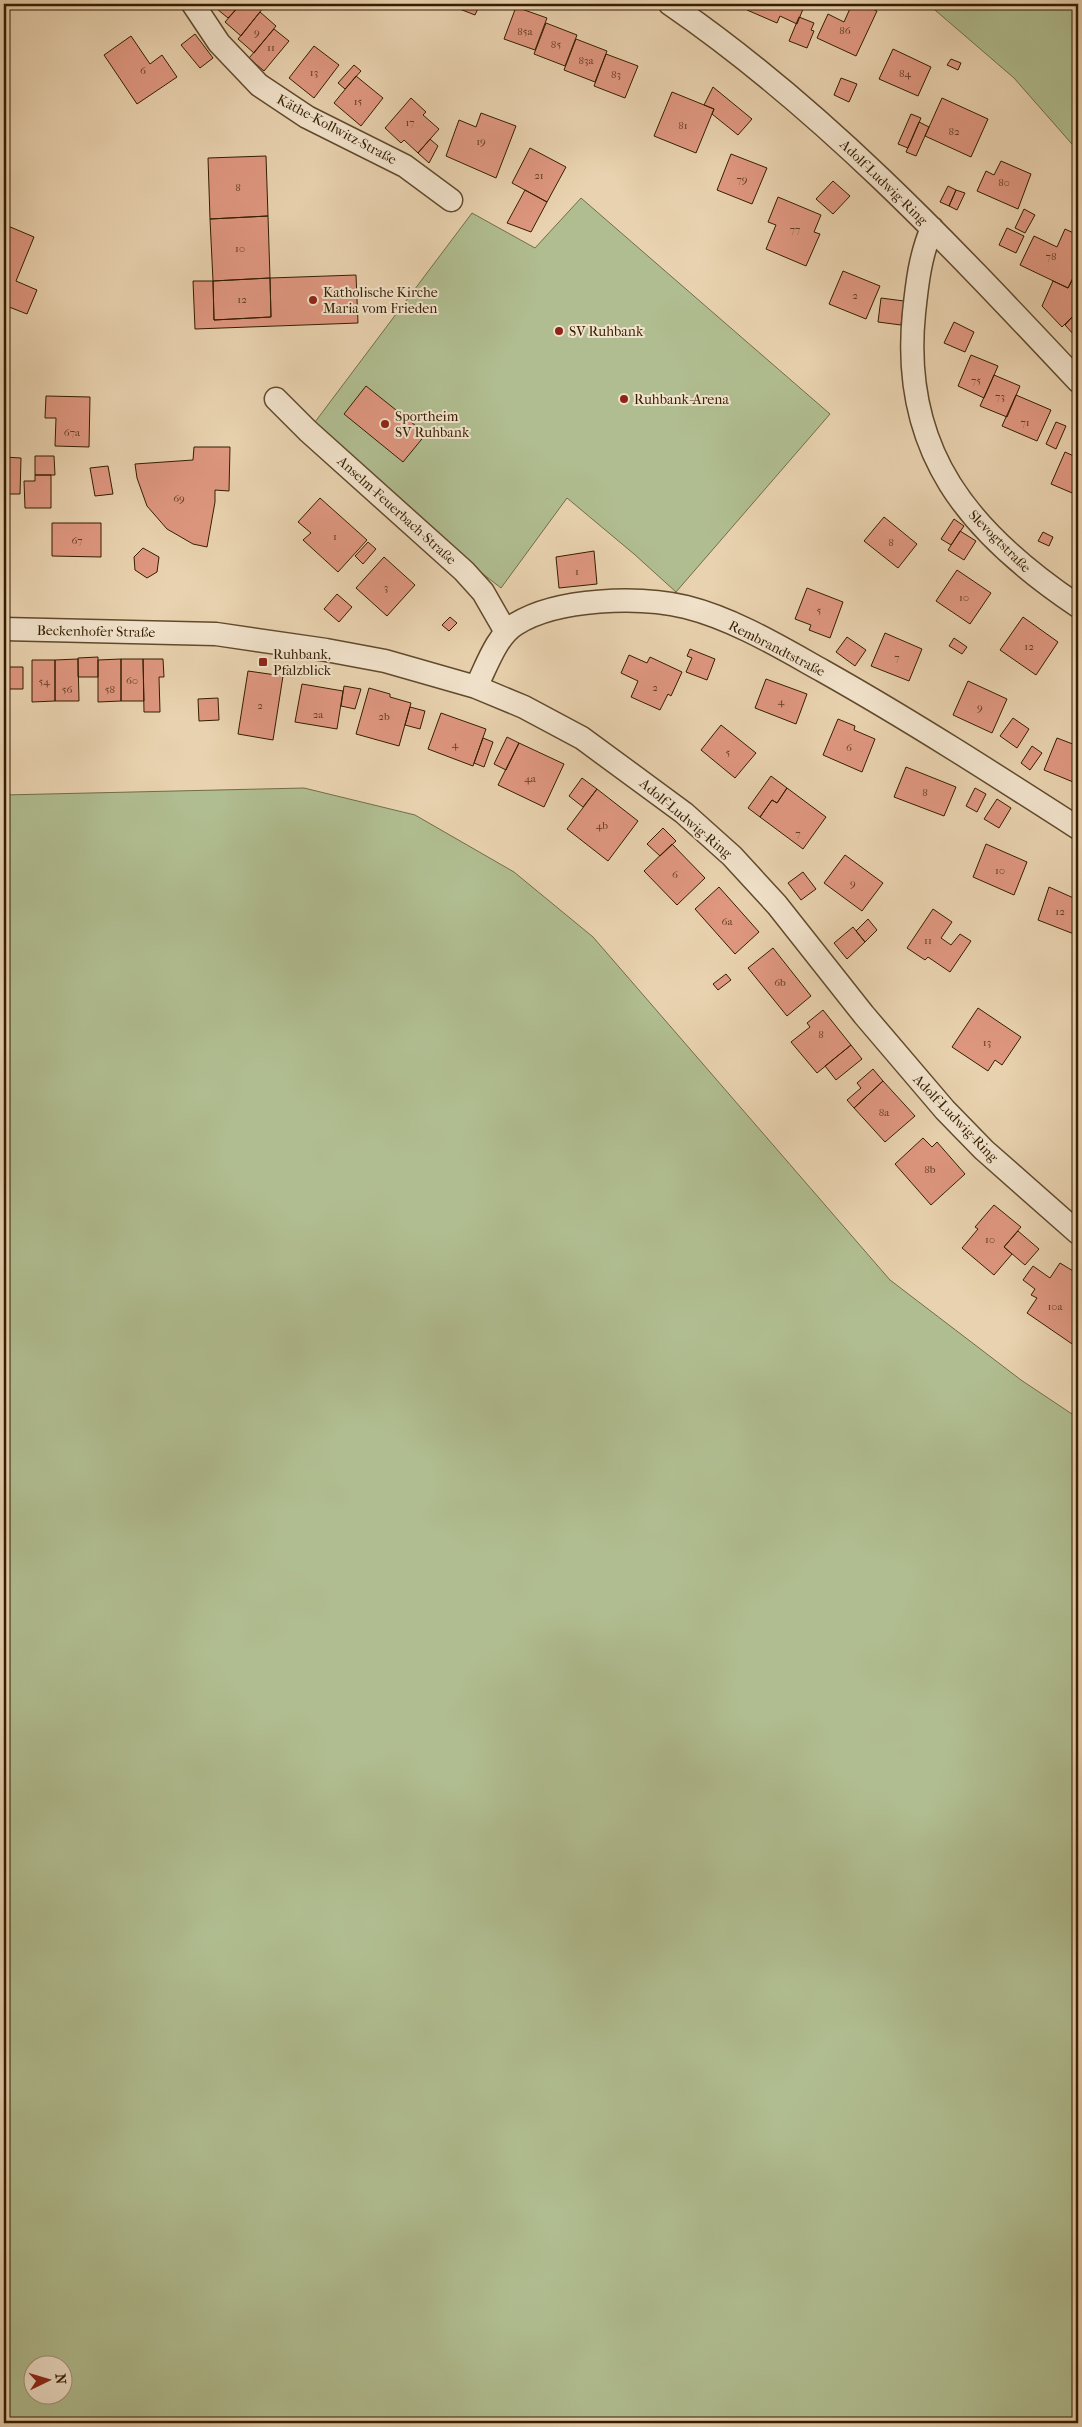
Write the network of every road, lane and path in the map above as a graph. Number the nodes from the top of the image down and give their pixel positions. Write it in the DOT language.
graph roads {
  1 [pos="194,4"];
  2 [pos="670,4"];
  3 [pos="451,200"];
  4 [pos="932,228"];
  5 [pos="1078,381"];
  6 [pos="276,399"];
  7 [pos="1078,606"];
  8 [pos="4,629"];
  9 [pos="188,632"];
  10 [pos="506,632"];
  11 [pos="476,687"];
  12 [pos="1078,828"];
  13 [pos="1078,1233"];
  1 -- 3 [label="street, Käthe-Kollwitz-Straße"];
  2 -- 4 [label="street, Adolf-Ludwig-Ring"];
  4 -- 5 [label="street, Adolf-Ludwig-Ring"];
  4 -- 7 [label="street, Slevogtstraße"];
  6 -- 10 [label="street, Anselm-Feuerbach-Straße"];
  8 -- 9 [label="street, Beckenhofer Straße"];
  9 -- 11 [label="street, Adolf-Ludwig-Ring"];
  10 -- 11 [label="street, Rembrandtstraße"];
  10 -- 12 [label="street, Rembrandtstraße"];
  11 -- 13 [label="street, Adolf-Ludwig-Ring"];
}
